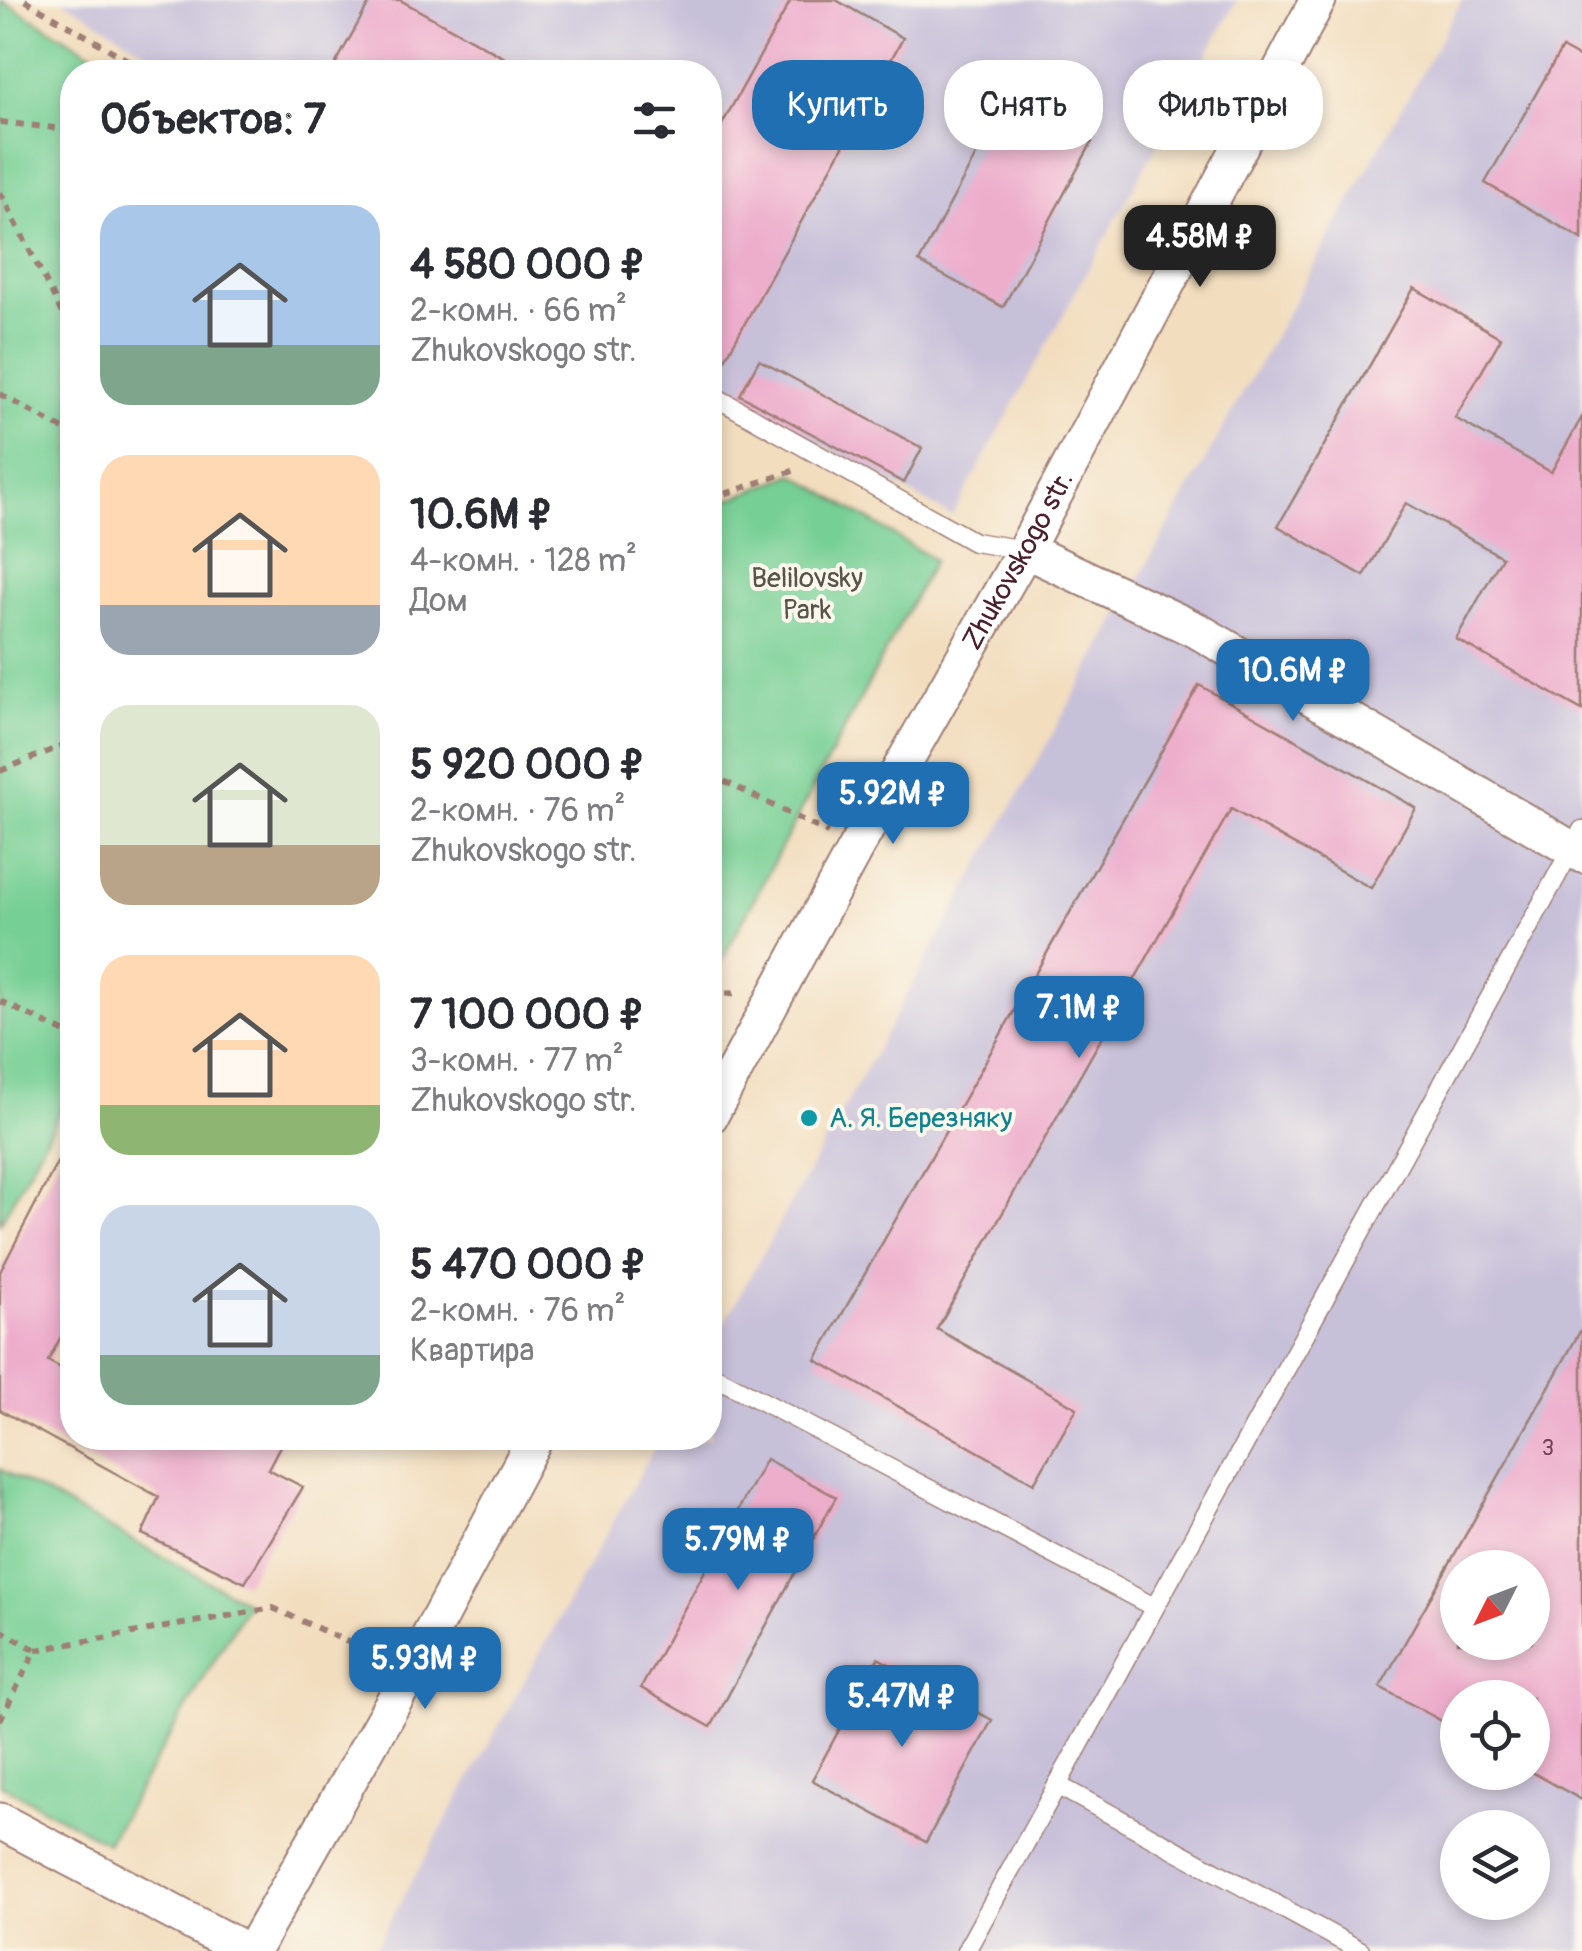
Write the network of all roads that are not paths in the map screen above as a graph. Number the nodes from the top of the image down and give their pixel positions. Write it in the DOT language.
graph roads {
  1 [pos="1318,0"];
  2 [pos="722,401"];
  3 [pos="1025,550"];
  4 [pos="1578,845"];
  5 [pos="722,1094"];
  6 [pos="722,1380"];
  7 [pos="528,1450"];
  8 [pos="1154,1607"];
  9 [pos="1056,1786"];
  10 [pos="0,1821"];
  11 [pos="249,1951"];
  12 [pos="966,1951"];
  13 [pos="1361,1951"];
  1 -- 3 [label="street, Zhukovskogo str."];
  2 -- 3 [label="lane"];
  3 -- 4 [label="street"];
  3 -- 5 [label="street, Zhukovskogo str."];
  4 -- 8 [label="lane"];
  6 -- 8 [label="lane"];
  7 -- 11 [label="street"];
  8 -- 9 [label="lane"];
  9 -- 12 [label="lane"];
  9 -- 13 [label="lane"];
  10 -- 11 [label="street"];
}
